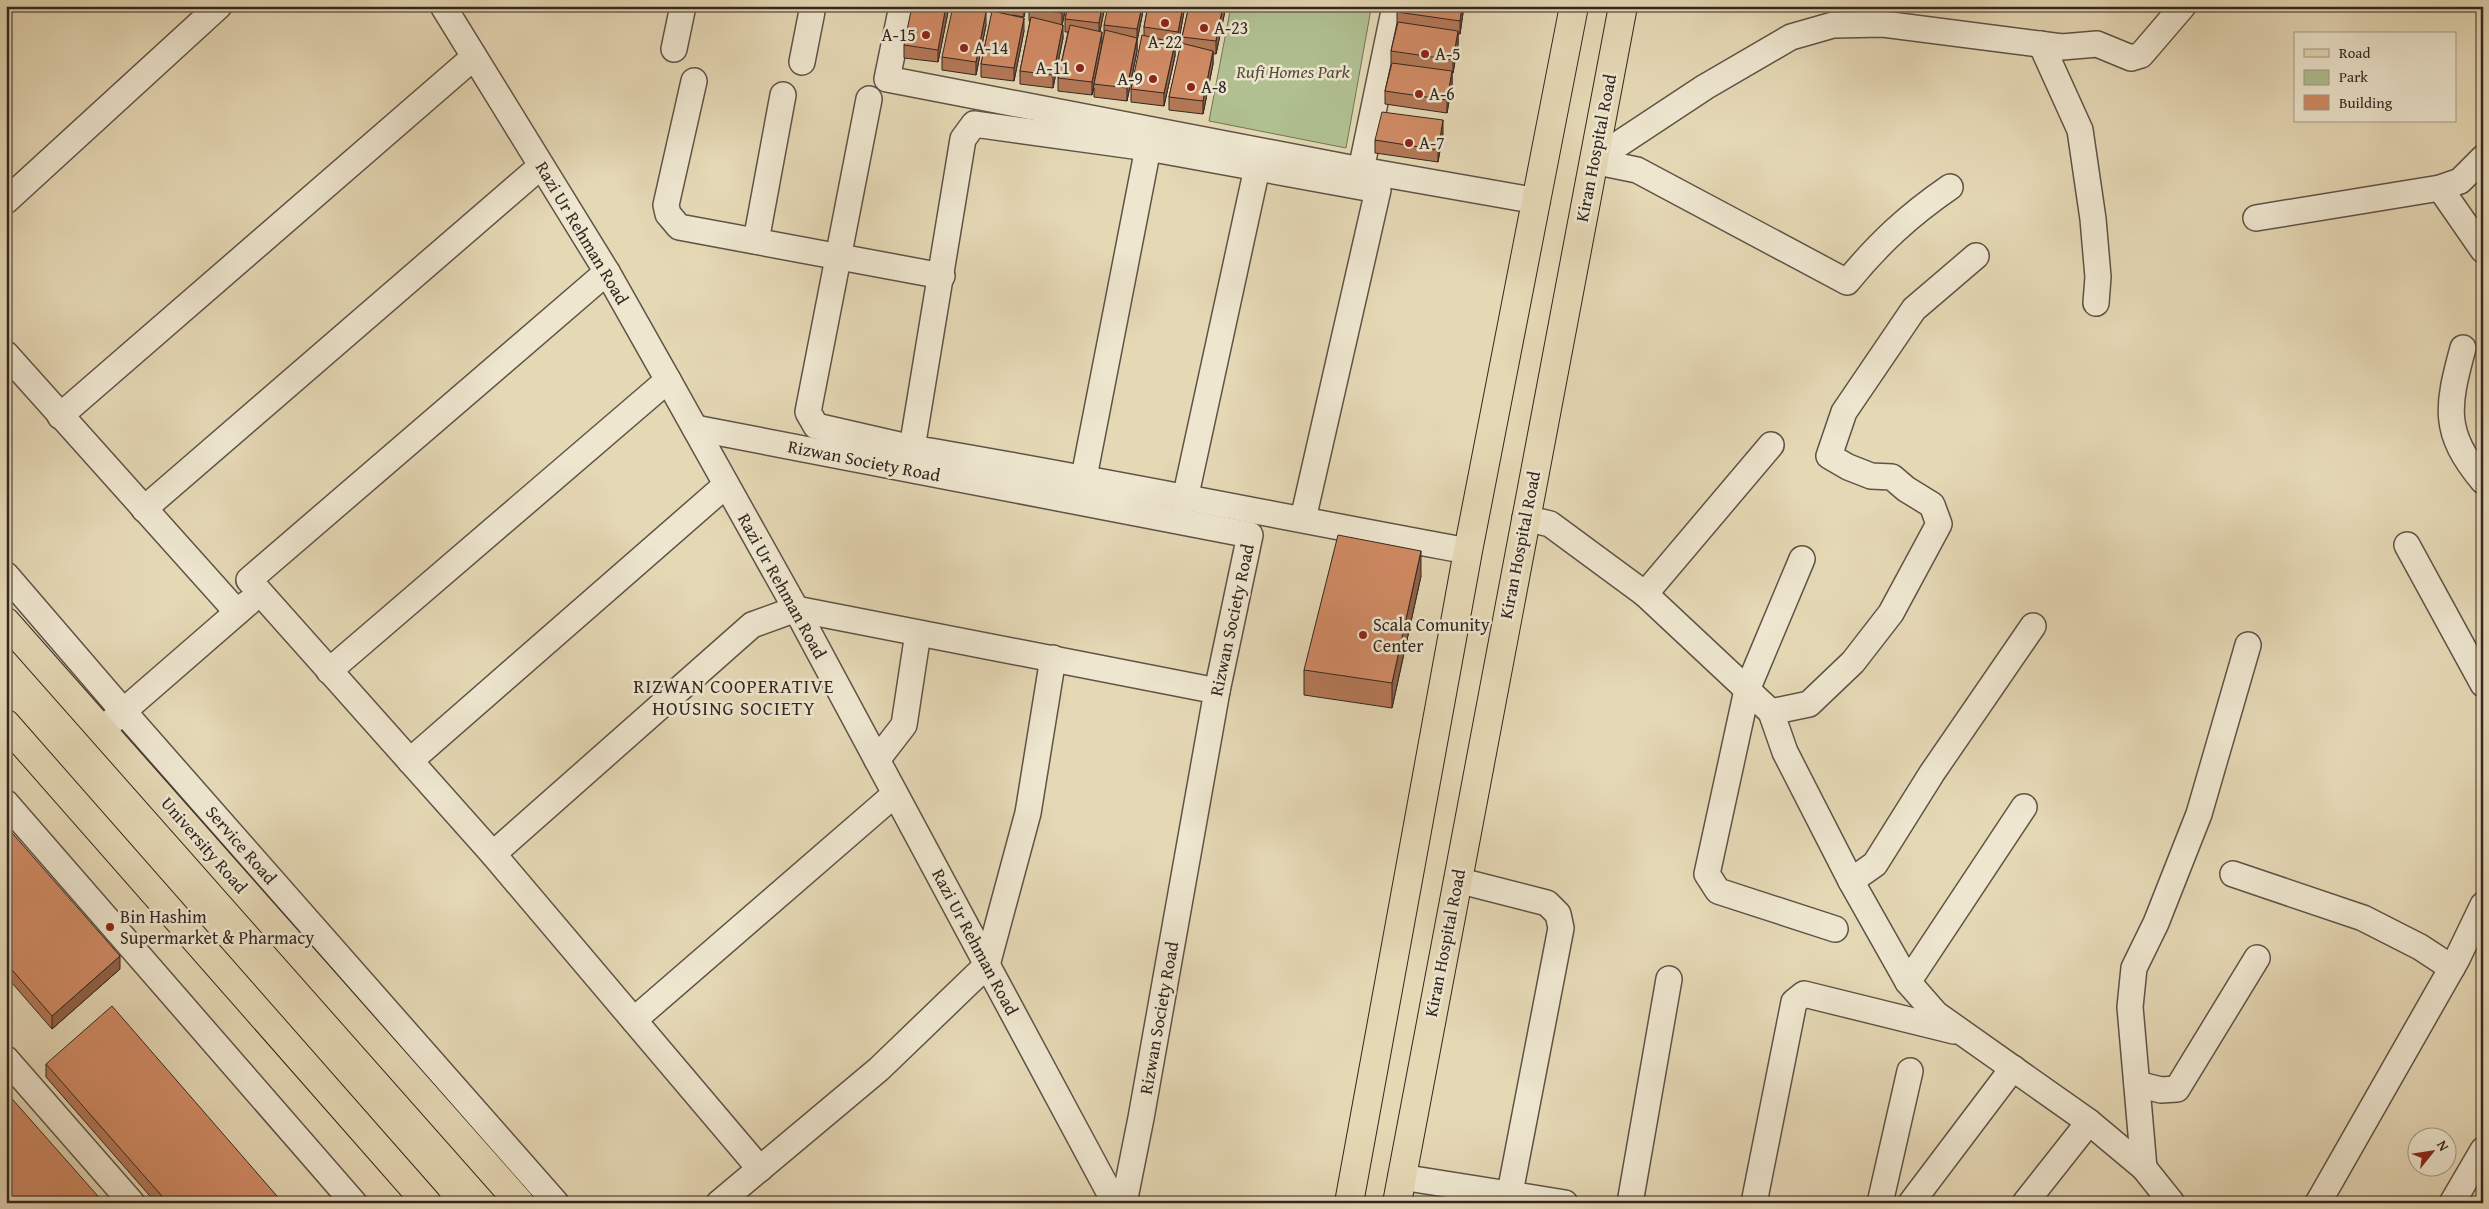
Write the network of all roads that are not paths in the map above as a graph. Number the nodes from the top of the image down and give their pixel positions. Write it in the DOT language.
graph roads {
  1 [pos="219,6"];
  2 [pos="443,6"];
  3 [pos="683,6"];
  4 [pos="813,6"];
  5 [pos="902,6"];
  6 [pos="1395,6"];
  7 [pos="1574,6"];
  8 [pos="1623,6"];
  9 [pos="2183,6"];
  10 [pos="2040,44"];
  11 [pos="674,49"];
  12 [pos="474,57"];
  13 [pos="802,62"];
  14 [pos="694,81"];
  15 [pos="782,95"];
  16 [pos="869,99"];
  17 [pos="1148,148"];
  18 [pos="2483,158"];
  19 [pos="1593,161"];
  20 [pos="541,166"];
  21 [pos="1256,168"];
  22 [pos="1361,170"];
  23 [pos="1950,187"];
  24 [pos="2440,188"];
  25 [pos="6,201"];
  26 [pos="1537,201"];
  27 [pos="2256,218"];
  28 [pos="756,241"];
  29 [pos="2483,250"];
  30 [pos="840,256"];
  31 [pos="1976,256"];
  32 [pos="607,272"];
  33 [pos="942,276"];
  34 [pos="2096,303"];
  35 [pos="2463,348"];
  36 [pos="6,354"];
  37 [pos="668,380"];
  38 [pos="60,416"];
  39 [pos="695,428"];
  40 [pos="1771,445"];
  41 [pos="912,448"];
  42 [pos="1084,477"];
  43 [pos="2483,481"];
  44 [pos="726,485"];
  45 [pos="1186,499"];
  46 [pos="144,509"];
  47 [pos="1525,518"];
  48 [pos="1303,519"];
  49 [pos="2407,545"];
  50 [pos="1468,551"];
  51 [pos="1802,559"];
  52 [pos="6,576"];
  53 [pos="260,593"];
  54 [pos="1645,594"];
  55 [pos="796,609"];
  56 [pos="237,612"];
  57 [pos="6,622"];
  58 [pos="2033,626"];
  59 [pos="918,633"];
  60 [pos="2248,645"];
  61 [pos="1053,658"];
  62 [pos="329,671"];
  63 [pos="2483,684"];
  64 [pos="1747,690"];
  65 [pos="1216,691"];
  66 [pos="123,711"];
  67 [pos="1771,712"];
  68 [pos="6,724"];
  69 [pos="102,730"];
  70 [pos="877,760"];
  71 [pos="410,761"];
  72 [pos="895,794"];
  73 [pos="6,803"];
  74 [pos="2024,807"];
  75 [pos="493,854"];
  76 [pos="2233,874"];
  77 [pos="1457,880"];
  78 [pos="1851,881"];
  79 [pos="2483,905"];
  80 [pos="1835,928"];
  81 [pos="2257,958"];
  82 [pos="987,964"];
  83 [pos="2452,968"];
  84 [pos="1669,979"];
  85 [pos="1908,982"];
  86 [pos="634,1020"];
  87 [pos="1964,1033"];
  88 [pos="6,1059"];
  89 [pos="2012,1068"];
  90 [pos="1910,1071"];
  91 [pos="2137,1084"];
  92 [pos="2089,1122"];
  93 [pos="2483,1150"];
  94 [pos="2144,1168"];
  95 [pos="760,1169"];
  96 [pos="1399,1190"];
  97 [pos="1509,1198"];
  98 [pos="132,1203"];
  99 [pos="354,1203"];
  100 [pos="427,1203"];
  101 [pos="520,1203"];
  102 [pos="556,1203"];
  103 [pos="719,1203"];
  104 [pos="1115,1203"];
  105 [pos="1124,1203"];
  106 [pos="1349,1203"];
  107 [pos="1566,1203"];
  108 [pos="1630,1203"];
  109 [pos="1754,1203"];
  110 [pos="1880,1203"];
  111 [pos="1911,1203"];
  112 [pos="2025,1203"];
  113 [pos="2172,1203"];
  114 [pos="2318,1203"];
  115 [pos="2452,1203"];
  1 -- 25 [label="street"];
  2 -- 12 [label="street, Razi Ur Rehman Road"];
  3 -- 11 [label="street"];
  4 -- 13 [label="street"];
  5 -- 22 [label="street"];
  6 -- 22 [label="street"];
  7 -- 26 [label="main road"];
  8 -- 19 [label="main road, Kiran Hospital Road"];
  9 -- 10 [label="street"];
  10 -- 19 [label="street"];
  10 -- 34 [label="street"];
  12 -- 20 [label="street, Razi Ur Rehman Road"];
  12 -- 38 [label="street"];
  14 -- 28 [label="street"];
  15 -- 28 [label="street"];
  16 -- 30 [label="street"];
  17 -- 21 [label="street"];
  17 -- 33 [label="street"];
  17 -- 42 [label="street"];
  18 -- 24 [label="street"];
  19 -- 23 [label="street"];
  19 -- 47 [label="main road, Kiran Hospital Road"];
  20 -- 32 [label="street, Razi Ur Rehman Road"];
  20 -- 46 [label="street"];
  21 -- 45 [label="street"];
  21 -- 48 [label="street"];
  22 -- 26 [label="street"];
  24 -- 27 [label="street"];
  24 -- 29 [label="street"];
  26 -- 50 [label="main road"];
  28 -- 30 [label="street"];
  30 -- 33 [label="street"];
  30 -- 41 [label="street"];
  31 -- 67 [label="street"];
  32 -- 37 [label="street, Razi Ur Rehman Road"];
  32 -- 53 [label="street"];
  33 -- 41 [label="street"];
  35 -- 43 [label="street"];
  36 -- 38 [label="street"];
  37 -- 39 [label="street, Razi Ur Rehman Road"];
  37 -- 62 [label="street"];
  38 -- 46 [label="street"];
  39 -- 44 [label="street, Razi Ur Rehman Road"];
  39 -- 65 [label="street, Rizwan Society Road"];
  40 -- 54 [label="street"];
  41 -- 42 [label="street"];
  42 -- 45 [label="street"];
  44 -- 55 [label="street, Razi Ur Rehman Road"];
  44 -- 71 [label="street"];
  45 -- 48 [label="street"];
  46 -- 56 [label="street"];
  47 -- 54 [label="street"];
  47 -- 77 [label="main road, Kiran Hospital Road"];
  48 -- 50 [label="street"];
  49 -- 63 [label="street"];
  50 -- 106 [label="main road"];
  51 -- 64 [label="street"];
  52 -- 66 [label="street, Service Road"];
  53 -- 56 [label="street"];
  53 -- 62 [label="street"];
  54 -- 64 [label="street"];
  55 -- 59 [label="street"];
  55 -- 70 [label="street, Razi Ur Rehman Road"];
  55 -- 75 [label="street"];
  56 -- 66 [label="street"];
  57 -- 69 [label="main road, University Road"];
  58 -- 78 [label="street"];
  59 -- 61 [label="street"];
  59 -- 70 [label="street"];
  60 -- 91 [label="street"];
  61 -- 65 [label="street"];
  61 -- 82 [label="street"];
  62 -- 71 [label="street"];
  64 -- 67 [label="street"];
  64 -- 80 [label="street"];
  65 -- 105 [label="street, Rizwan Society Road"];
  66 -- 69 [label="street"];
  66 -- 102 [label="street, Service Road"];
  67 -- 78 [label="street"];
  68 -- 100 [label="main road"];
  69 -- 101 [label="main road, University Road"];
  70 -- 72 [label="street, Razi Ur Rehman Road"];
  71 -- 75 [label="street"];
  72 -- 82 [label="street, Razi Ur Rehman Road"];
  72 -- 86 [label="street"];
  73 -- 99 [label="street"];
  74 -- 85 [label="street"];
  75 -- 86 [label="street"];
  76 -- 83 [label="street"];
  77 -- 96 [label="main road, Kiran Hospital Road"];
  77 -- 97 [label="street"];
  78 -- 85 [label="street"];
  79 -- 83 [label="street"];
  81 -- 91 [label="street"];
  82 -- 95 [label="street"];
  82 -- 104 [label="street, Razi Ur Rehman Road"];
  83 -- 114 [label="street"];
  84 -- 108 [label="street"];
  85 -- 87 [label="street"];
  86 -- 95 [label="street"];
  87 -- 89 [label="street"];
  87 -- 109 [label="street"];
  88 -- 98 [label="street"];
  89 -- 92 [label="street"];
  89 -- 111 [label="street"];
  90 -- 110 [label="street"];
  91 -- 94 [label="street"];
  92 -- 94 [label="street"];
  92 -- 112 [label="street"];
  93 -- 115 [label="street"];
  94 -- 113 [label="street"];
  95 -- 103 [label="street"];
  96 -- 97 [label="street"];
  97 -- 107 [label="street"];
}
